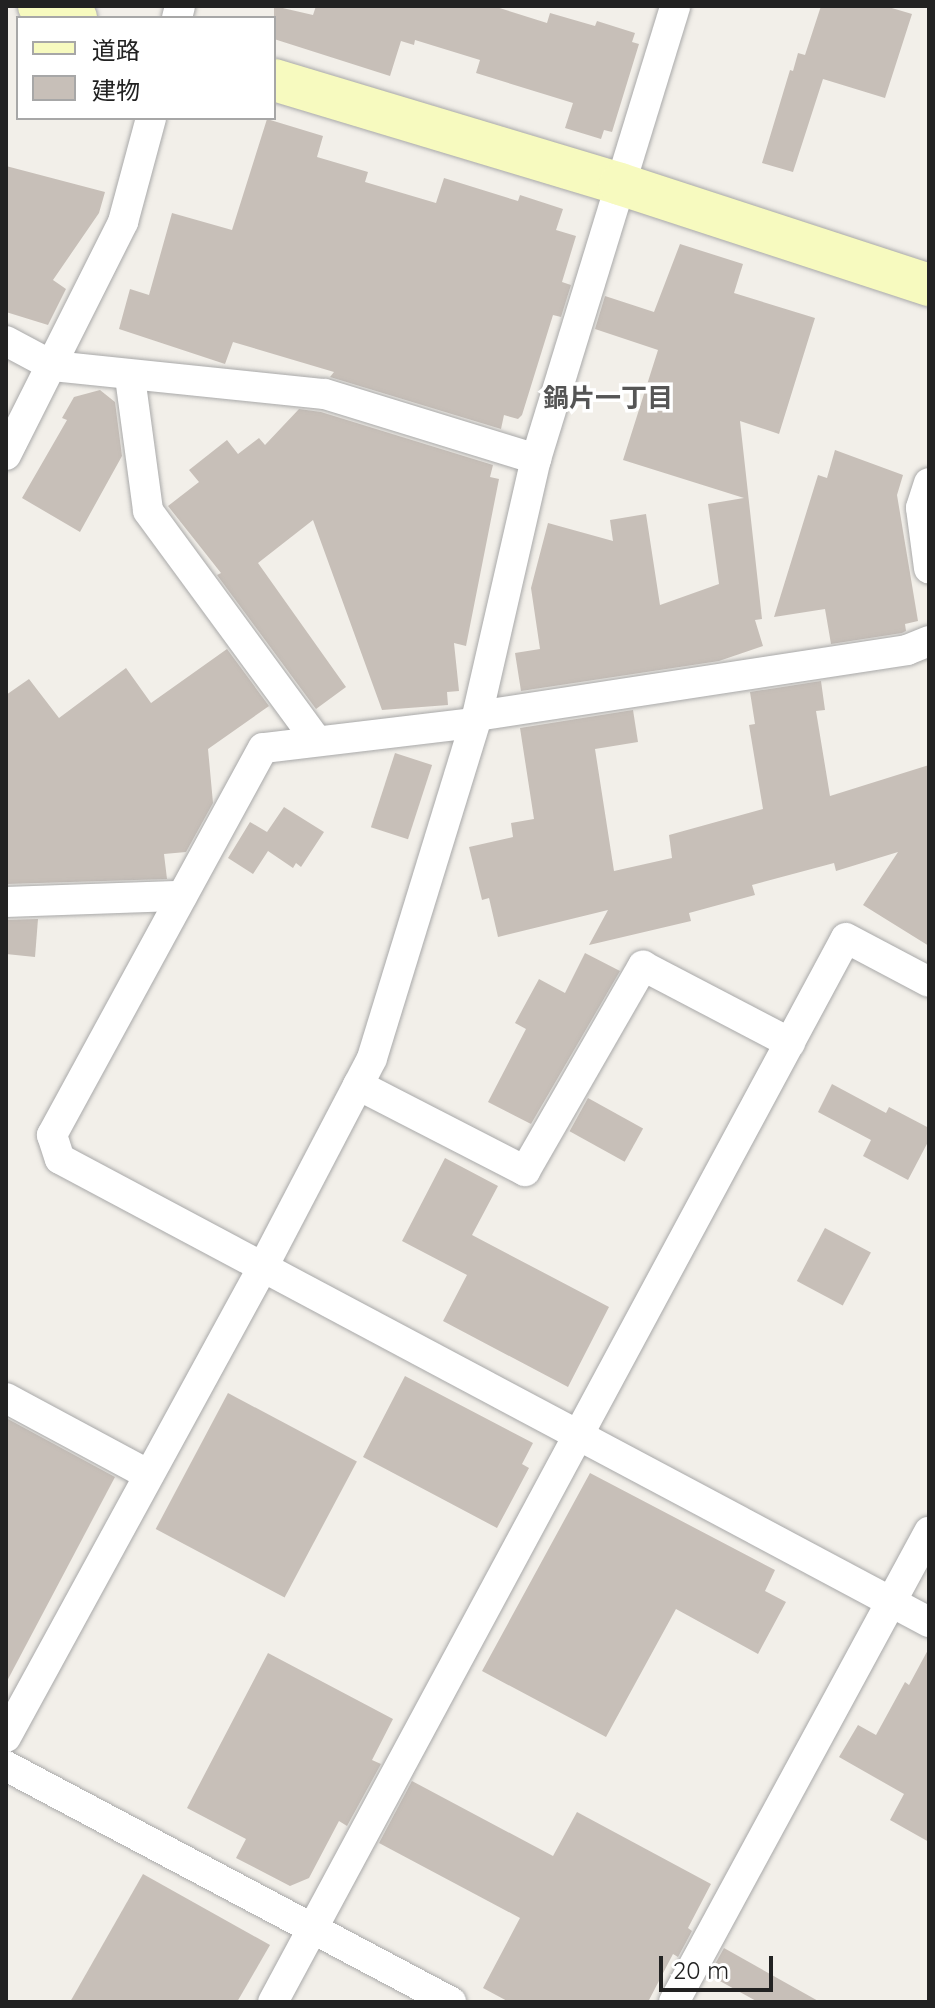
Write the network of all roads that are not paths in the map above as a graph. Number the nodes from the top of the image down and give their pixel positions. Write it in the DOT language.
graph roads {
  1 [pos="39,6"];
  2 [pos="675,6"];
  3 [pos="70,16"];
  4 [pos="276,81"];
  5 [pos="150,120"];
  6 [pos="620,184"];
  7 [pos="929,285"];
  8 [pos="6,341"];
  9 [pos="53,366"];
  10 [pos="130,377"];
  11 [pos="6,455"];
  12 [pos="536,459"];
  13 [pos="929,483"];
  14 [pos="929,568"];
  15 [pos="929,641"];
  16 [pos="475,720"];
  17 [pos="317,741"];
  18 [pos="182,896"];
  19 [pos="6,902"];
  20 [pos="929,982"];
  21 [pos="790,1043"];
  22 [pos="358,1085"];
  23 [pos="264,1265"];
  24 [pos="6,1398"];
  25 [pos="579,1434"];
  26 [pos="149,1475"];
  27 [pos="929,1532"];
  28 [pos="891,1602"];
  29 [pos="929,1622"];
  30 [pos="6,1737"];
  31 [pos="6,1766"];
  32 [pos="313,1928"];
  33 [pos="273,2002"];
  34 [pos="451,2002"];
  35 [pos="674,2002"];
  1 -- 3 [label="street"];
  2 -- 6 [label="street"];
  4 -- 6 [label="street"];
  5 -- 9 [label="street"];
  6 -- 7 [label="street"];
  6 -- 12 [label="street"];
  8 -- 9 [label="street"];
  9 -- 10 [label="street"];
  9 -- 11 [label="street"];
  10 -- 12 [label="street"];
  10 -- 17 [label="street"];
  12 -- 16 [label="street"];
  13 -- 14 [label="street"];
  15 -- 16 [label="street"];
  16 -- 17 [label="street"];
  16 -- 22 [label="street"];
  17 -- 18 [label="street"];
  18 -- 19 [label="street"];
  18 -- 23 [label="street"];
  20 -- 21 [label="street"];
  21 -- 22 [label="street"];
  21 -- 25 [label="street"];
  22 -- 23 [label="street"];
  23 -- 25 [label="street"];
  23 -- 26 [label="street"];
  24 -- 26 [label="street"];
  25 -- 28 [label="street"];
  25 -- 32 [label="street"];
  26 -- 30 [label="street"];
  27 -- 28 [label="street"];
  28 -- 29 [label="street"];
  28 -- 35 [label="street"];
  31 -- 32 [label="street"];
  32 -- 33 [label="street"];
  32 -- 34 [label="street"];
}
